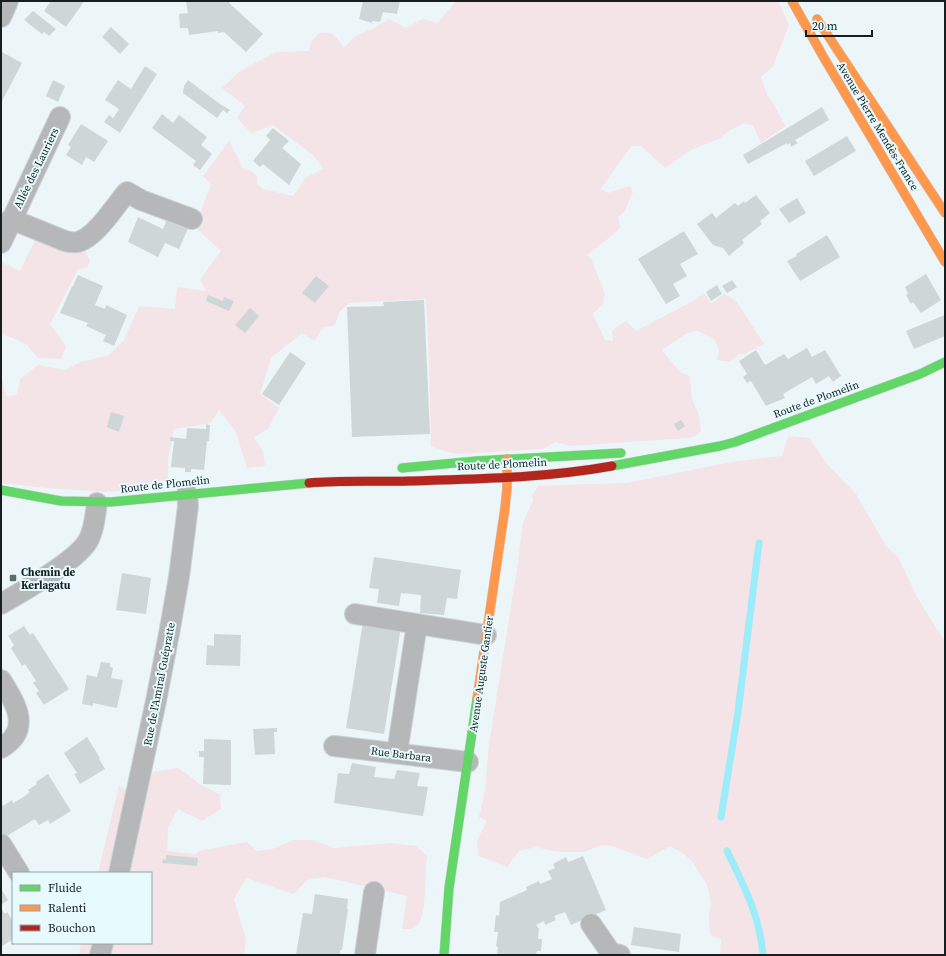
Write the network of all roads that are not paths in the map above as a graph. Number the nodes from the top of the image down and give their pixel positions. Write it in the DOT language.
graph roads {
  1 [pos="8,1"];
  2 [pos="792,1"];
  3 [pos="812,11"];
  4 [pos="1,17"];
  5 [pos="60,117"];
  6 [pos="945,213"];
  7 [pos="11,219"];
  8 [pos="192,219"];
  9 [pos="1,243"];
  10 [pos="945,262"];
  11 [pos="945,362"];
  12 [pos="945,372"];
  13 [pos="920,374"];
  14 [pos="672,454"];
  15 [pos="507,459"];
  16 [pos="392,470"];
  17 [pos="379,472"];
  18 [pos="507,477"];
  19 [pos="332,481"];
  20 [pos="1,490"];
  21 [pos="187,494"];
  22 [pos="97,503"];
  23 [pos="1,604"];
  24 [pos="354,614"];
  25 [pos="417,624"];
  26 [pos="486,635"];
  27 [pos="1,680"];
  28 [pos="334,746"];
  29 [pos="1,748"];
  30 [pos="397,753"];
  31 [pos="468,762"];
  32 [pos="1,844"];
  33 [pos="18,872"];
  34 [pos="120,872"];
  35 [pos="449,888"];
  36 [pos="374,892"];
  37 [pos="591,924"];
  38 [pos="103,944"];
  39 [pos="100,955"];
  40 [pos="365,955"];
  41 [pos="434,955"];
  42 [pos="444,955"];
  43 [pos="620,955"];
  1 -- 4 [label="street"];
  2 -- 10 [label="street, Avenue Pierre Mendès-France"];
  3 -- 6 [label="street, Avenue Pierre Mendès-France"];
  5 -- 7 [label="street, Allée des Lauriers"];
  7 -- 8 [label="street, Allée des Lauriers"];
  7 -- 9 [label="street, Allée des Lauriers"];
  11 -- 13 [label="street, Route de Plomelin"];
  12 -- 13 [label="street, Route de Plomelin"];
  13 -- 14 [label="street, Route de Plomelin"];
  14 -- 15 [label="street, Route de Plomelin"];
  14 -- 18 [label="street, Route de Plomelin"];
  15 -- 16 [label="street, Route de Plomelin"];
  15 -- 18 [label="street, Avenue Auguste Gantier"];
  17 -- 19 [label="street, Route de Plomelin"];
  18 -- 19 [label="street, Route de Plomelin"];
  18 -- 26 [label="street, Avenue Auguste Gantier"];
  19 -- 21 [label="street, Route de Plomelin"];
  20 -- 22 [label="street, Route de Plomelin"];
  21 -- 22 [label="street, Route de Plomelin"];
  21 -- 34 [label="street, Rue de l'Amiral Guépratte"];
  22 -- 23 [label="street"];
  24 -- 25 [label="street"];
  25 -- 26 [label="street"];
  25 -- 30 [label="street"];
  26 -- 31 [label="street, Avenue Auguste Gantier"];
  27 -- 29 [label="street"];
  28 -- 30 [label="street, Rue Barbara"];
  30 -- 31 [label="street, Rue Barbara"];
  31 -- 35 [label="street, Avenue Auguste Gantier"];
  32 -- 33 [label="street"];
  35 -- 41 [label="street, Avenue Auguste Gantier"];
  35 -- 42 [label="street, Avenue Auguste Gantier"];
  36 -- 40 [label="street"];
  37 -- 43 [label="street"];
  38 -- 39 [label="street"];
}
